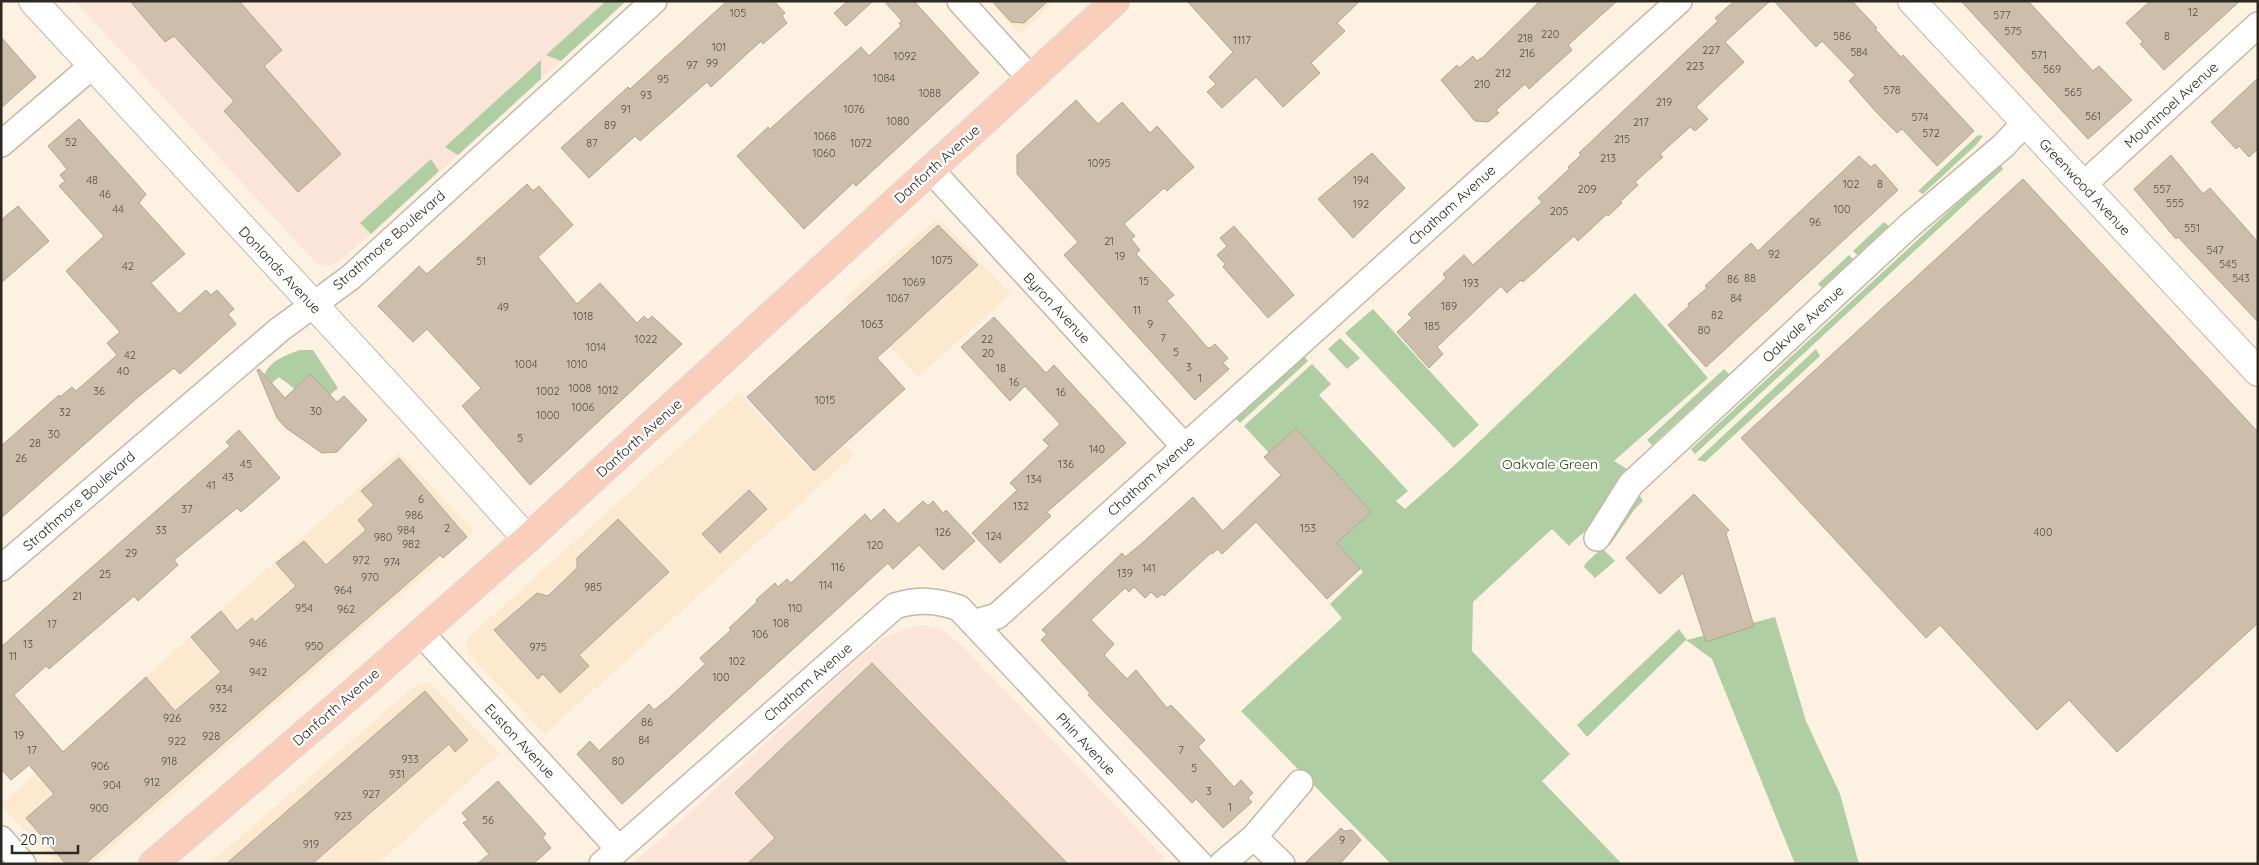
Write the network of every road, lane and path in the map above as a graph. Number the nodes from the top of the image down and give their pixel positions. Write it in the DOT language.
graph roads {
  1 [pos="33,1"];
  2 [pos="654,1"];
  3 [pos="960,1"];
  4 [pos="1114,1"];
  5 [pos="1679,1"];
  6 [pos="1912,1"];
  7 [pos="2258,25"];
  8 [pos="92,66"];
  9 [pos="1031,78"];
  10 [pos="2025,123"];
  11 [pos="1,144"];
  12 [pos="931,170"];
  13 [pos="2083,185"];
  14 [pos="312,304"];
  15 [pos="2258,372"];
  16 [pos="1184,446"];
  17 [pos="1597,538"];
  18 [pos="527,539"];
  19 [pos="1,568"];
  20 [pos="973,623"];
  21 [pos="420,633"];
  22 [pos="1300,783"];
  23 [pos="1254,836"];
  24 [pos="1,839"];
  25 [pos="610,856"];
  26 [pos="23,864"];
  27 [pos="153,864"];
  28 [pos="1200,864"];
  29 [pos="1222,864"];
  30 [pos="1282,864"];
  1 -- 8 [label="street, Donlands Avenue"];
  2 -- 14 [label="street, Strathmore Boulevard"];
  3 -- 9 [label="street"];
  4 -- 9 [label="main road, Danforth Avenue"];
  5 -- 16 [label="street, Chatham Avenue"];
  6 -- 10 [label="street, Greenwood Avenue"];
  7 -- 13 [label="street, Mountnoel Avenue"];
  8 -- 11 [label="street"];
  8 -- 14 [label="street, Donlands Avenue"];
  9 -- 12 [label="main road, Danforth Avenue"];
  10 -- 13 [label="street, Greenwood Avenue"];
  10 -- 17 [label="street, Oakvale Avenue"];
  12 -- 16 [label="street, Byron Avenue"];
  12 -- 18 [label="main road, Danforth Avenue"];
  13 -- 15 [label="street, Greenwood Avenue"];
  14 -- 18 [label="street, Donlands Avenue"];
  14 -- 19 [label="street, Strathmore Boulevard"];
  16 -- 20 [label="street, Chatham Avenue"];
  18 -- 21 [label="main road, Danforth Avenue"];
  20 -- 25 [label="street, Chatham Avenue"];
  20 -- 28 [label="street, Phin Avenue"];
  21 -- 25 [label="street, Euston Avenue"];
  21 -- 27 [label="main road, Danforth Avenue"];
  22 -- 23 [label="street"];
  23 -- 29 [label="street"];
  23 -- 30 [label="street"];
  24 -- 26 [label="street"];
}
